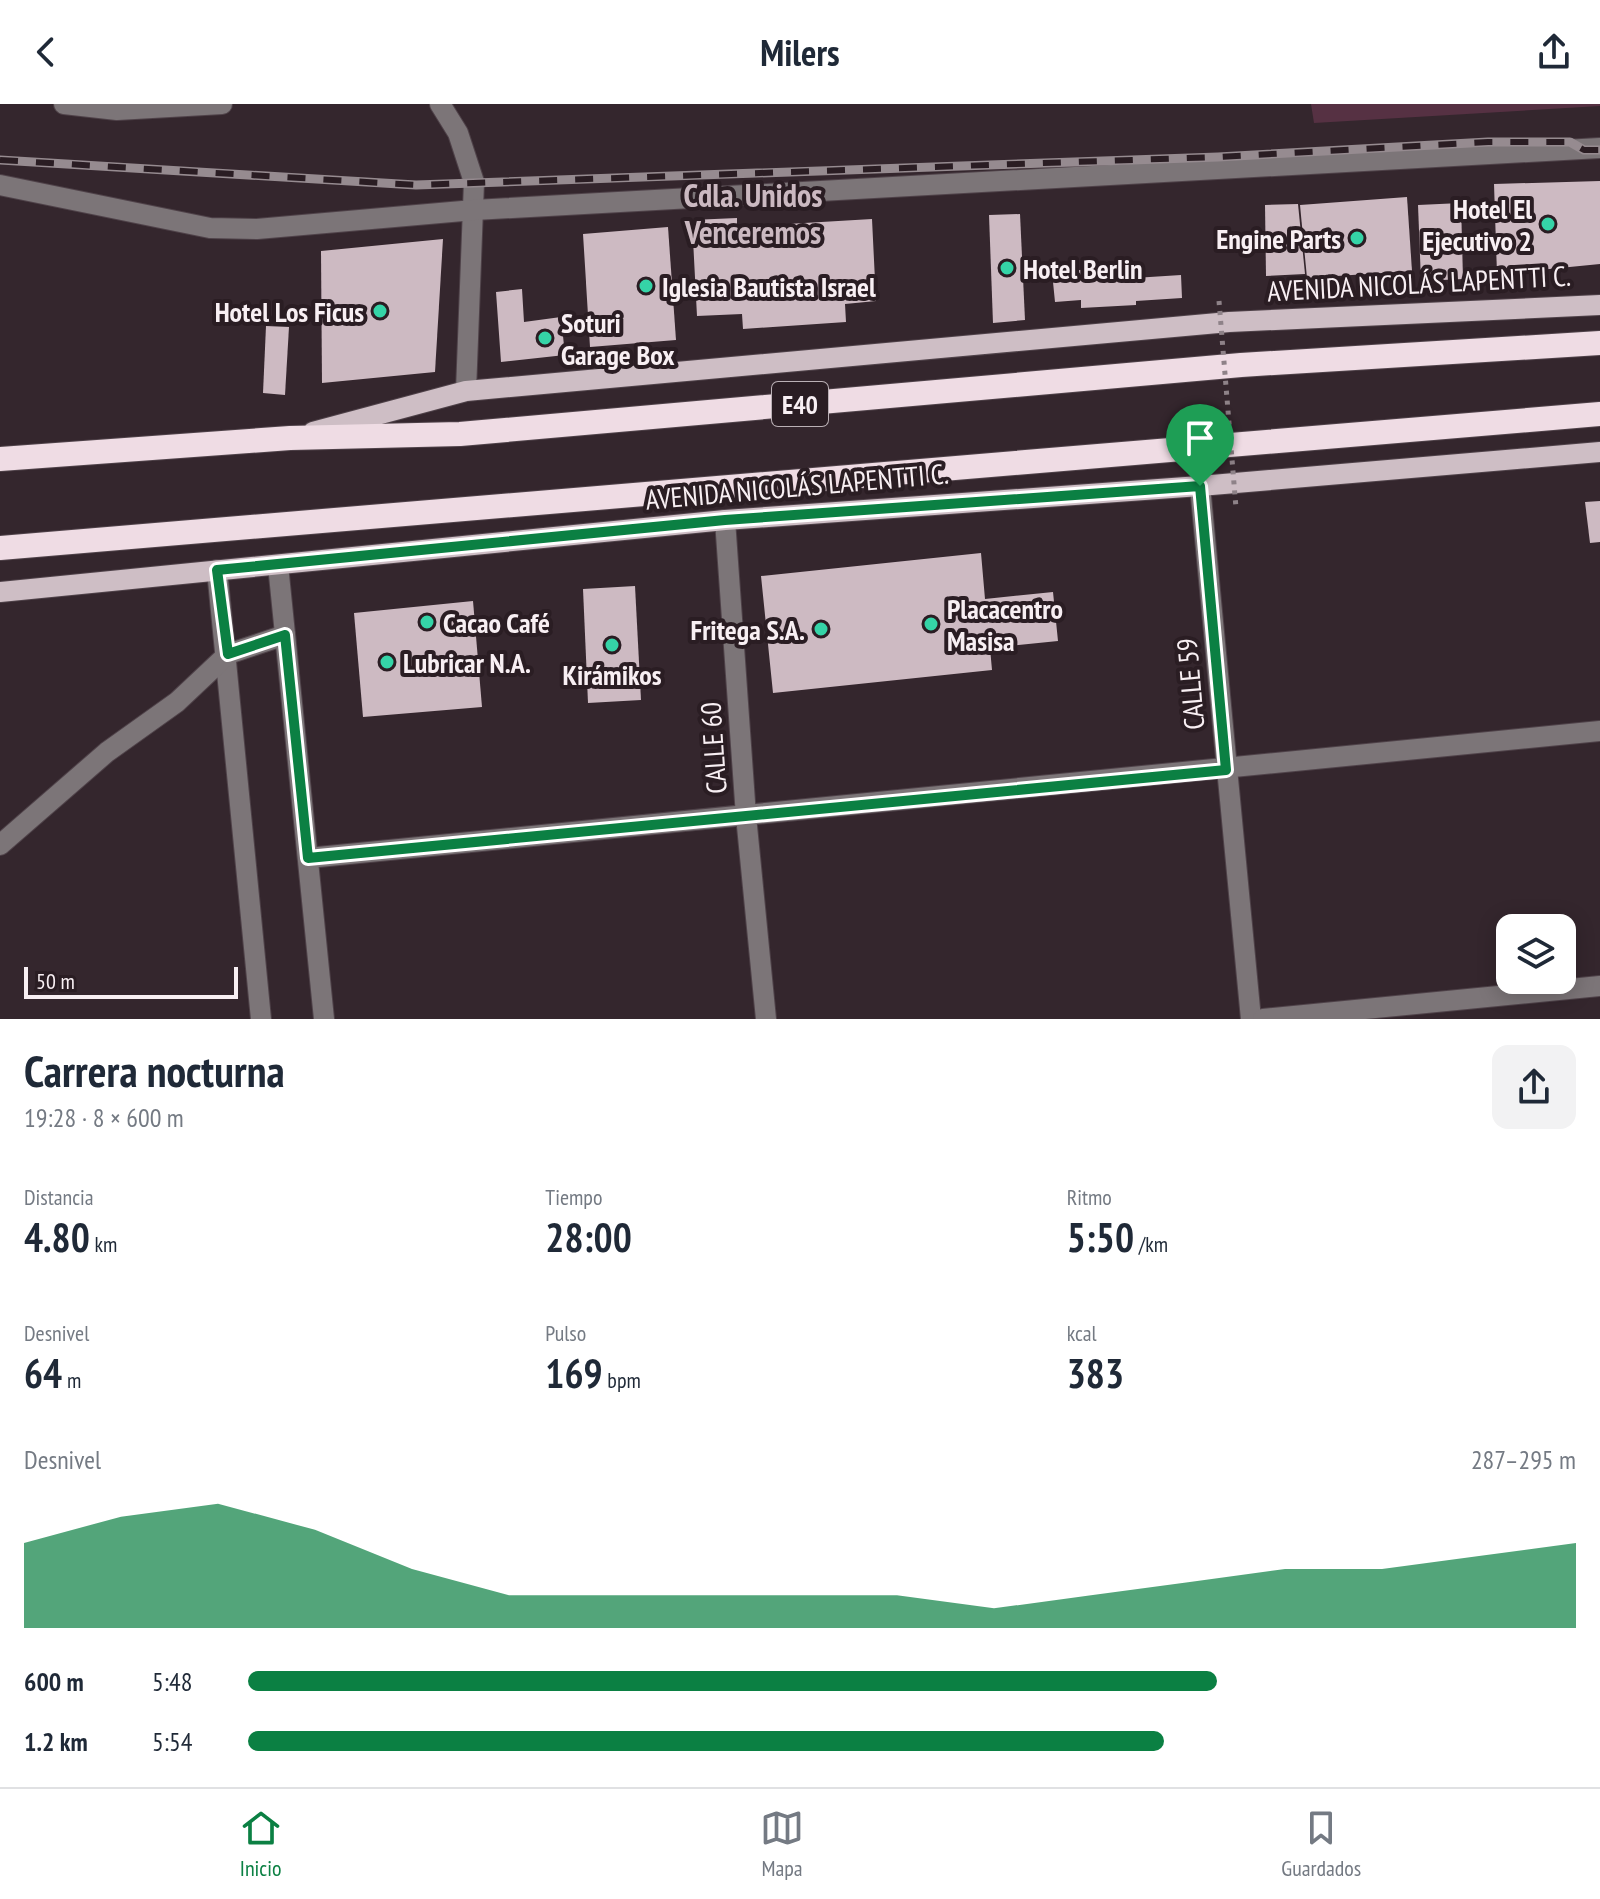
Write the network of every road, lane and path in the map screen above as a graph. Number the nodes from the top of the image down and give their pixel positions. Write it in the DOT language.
graph roads {
  1 [pos="64,104"];
  2 [pos="222,104"];
  3 [pos="440,104"];
  4 [pos="1600,148"];
  5 [pos="0,185"];
  6 [pos="474,210"];
  7 [pos="1219,301"];
  8 [pos="1600,305"];
  9 [pos="1600,343"];
  10 [pos="466,391"];
  11 [pos="1600,414"];
  12 [pos="290,438"];
  13 [pos="1600,452"];
  14 [pos="0,459"];
  15 [pos="1200,486"];
  16 [pos="1236,508"];
  17 [pos="725,520"];
  18 [pos="0,548"];
  19 [pos="278,565"];
  20 [pos="217,570"];
  21 [pos="0,592"];
  22 [pos="285,635"];
  23 [pos="228,654"];
  24 [pos="1600,731"];
  25 [pos="1226,770"];
  26 [pos="746,816"];
  27 [pos="0,845"];
  28 [pos="308,858"];
  29 [pos="1600,986"];
  30 [pos="261,1019"];
  31 [pos="324,1019"];
  32 [pos="766,1019"];
  33 [pos="1251,1019"];
  34 [pos="1263,1019"];
  1 -- 2 [label="street"];
  3 -- 6 [label="street"];
  4 -- 6 [label="street"];
  5 -- 6 [label="street"];
  6 -- 10 [label="street"];
  7 -- 16 [label="path, bridge"];
  8 -- 10 [label="main road, AVENIDA NICOLÁS LAPENTTI C. / E40"];
  9 -- 12 [label="highway, AVENIDA NICOLÁS LAPENTTI C. / E40"];
  10 -- 12 [label="main road, AVENIDA NICOLÁS LAPENTTI C. / E40"];
  11 -- 18 [label="highway, AVENIDA NICOLÁS LAPENTTI C."];
  12 -- 14 [label="highway, AVENIDA NICOLÁS LAPENTTI C. / E40"];
  13 -- 15 [label="main road, AVENIDA NICOLÁS LAPENTTI C."];
  15 -- 17 [label="main road, AVENIDA NICOLÁS LAPENTTI C."];
  15 -- 25 [label="street, CALLE 59"];
  17 -- 19 [label="main road, AVENIDA NICOLÁS LAPENTTI C."];
  17 -- 26 [label="street, CALLE 60"];
  19 -- 20 [label="main road, AVENIDA NICOLÁS LAPENTTI C."];
  19 -- 22 [label="street"];
  20 -- 21 [label="main road, AVENIDA NICOLÁS LAPENTTI C."];
  20 -- 23 [label="street"];
  22 -- 23 [label="street"];
  22 -- 28 [label="street"];
  23 -- 27 [label="street"];
  23 -- 30 [label="street"];
  24 -- 25 [label="street"];
  25 -- 26 [label="street"];
  25 -- 33 [label="street, CALLE 59"];
  26 -- 28 [label="street"];
  26 -- 32 [label="street, CALLE 60"];
  28 -- 31 [label="street"];
  29 -- 34 [label="street"];
}
